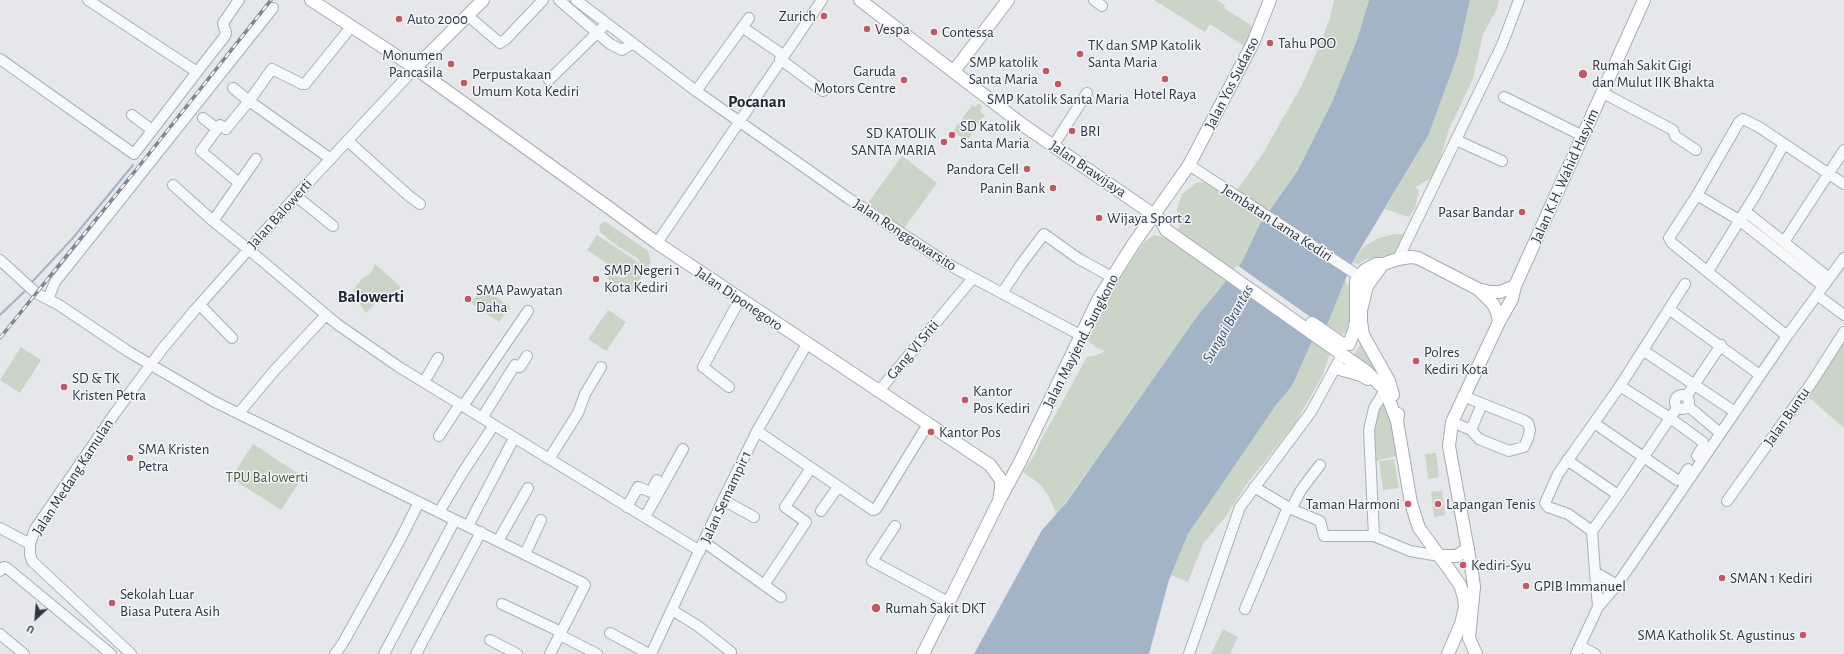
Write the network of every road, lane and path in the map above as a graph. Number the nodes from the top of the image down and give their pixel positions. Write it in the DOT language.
graph roads {
  1 [pos="88,0"];
  2 [pos="239,0"];
  3 [pos="311,0"];
  4 [pos="483,0"];
  5 [pos="543,0"];
  6 [pos="559,0"];
  7 [pos="576,0"];
  8 [pos="822,0"];
  9 [pos="860,0"];
  10 [pos="1008,0"];
  11 [pos="1270,0"];
  12 [pos="1519,0"];
  13 [pos="1644,0"];
  14 [pos="273,8"];
  15 [pos="467,15"];
  16 [pos="749,18"];
  17 [pos="607,24"];
  18 [pos="351,27"];
  19 [pos="742,27"];
  20 [pos="597,33"];
  21 [pos="633,43"];
  22 [pos="782,57"];
  23 [pos="0,59"];
  24 [pos="415,68"];
  25 [pos="954,71"];
  26 [pos="197,72"];
  27 [pos="549,80"];
  28 [pos="234,88"];
  29 [pos="696,91"];
  30 [pos="823,91"];
  31 [pos="1087,93"];
  32 [pos="1603,93"];
  33 [pos="1504,97"];
  34 [pos="249,100"];
  35 [pos="132,115"];
  36 [pos="203,118"];
  37 [pos="738,122"];
  38 [pos="217,129"];
  39 [pos="152,130"];
  40 [pos="1583,136"];
  41 [pos="1456,140"];
  42 [pos="348,141"];
  43 [pos="1784,144"];
  44 [pos="1053,146"];
  45 [pos="1696,150"];
  46 [pos="1844,150"];
  47 [pos="256,159"];
  48 [pos="331,159"];
  49 [pos="1502,161"];
  50 [pos="1189,165"];
  51 [pos="1829,174"];
  52 [pos="239,183"];
  53 [pos="1844,184"];
  54 [pos="173,185"];
  55 [pos="296,196"];
  56 [pos="1697,196"];
  57 [pos="420,204"];
  58 [pos="1742,216"];
  59 [pos="1158,218"];
  60 [pos="213,221"];
  61 [pos="332,226"];
  62 [pos="1784,242"];
  63 [pos="657,243"];
  64 [pos="248,249"];
  65 [pos="1844,258"];
  66 [pos="1398,259"];
  67 [pos="0,260"];
  68 [pos="1383,264"];
  69 [pos="1708,270"];
  70 [pos="1359,276"];
  71 [pos="1112,277"];
  72 [pos="973,278"];
  73 [pos="1826,282"];
  74 [pos="1685,284"];
  75 [pos="1515,286"];
  76 [pos="1478,289"];
  77 [pos="1002,293"];
  78 [pos="1817,295"];
  79 [pos="48,299"];
  80 [pos="740,299"];
  81 [pos="200,305"];
  82 [pos="1670,310"];
  83 [pos="528,311"];
  84 [pos="326,315"];
  85 [pos="1844,315"];
  86 [pos="1498,322"];
  87 [pos="1844,332"];
  88 [pos="1080,335"];
  89 [pos="1787,336"];
  90 [pos="232,338"];
  91 [pos="807,344"];
  92 [pos="1334,344"];
  93 [pos="1721,345"];
  94 [pos="1644,350"];
  95 [pos="1342,355"];
  96 [pos="527,356"];
  97 [pos="438,358"];
  98 [pos="151,365"];
  99 [pos="601,366"];
  100 [pos="1336,368"];
  101 [pos="1760,375"];
  102 [pos="424,382"];
  103 [pos="1694,384"];
  104 [pos="1620,386"];
  105 [pos="729,387"];
  106 [pos="1383,387"];
  107 [pos="878,392"];
  108 [pos="1463,396"];
  109 [pos="1482,404"];
  110 [pos="1684,404"];
  111 [pos="462,405"];
  112 [pos="1735,412"];
  113 [pos="239,413"];
  114 [pos="482,418"];
  115 [pos="1670,418"];
  116 [pos="1397,421"];
  117 [pos="1452,422"];
  118 [pos="1594,423"];
  119 [pos="928,424"];
  120 [pos="494,425"];
  121 [pos="1471,430"];
  122 [pos="757,431"];
  123 [pos="1720,433"];
  124 [pos="439,436"];
  125 [pos="514,438"];
  126 [pos="683,449"];
  127 [pos="1643,457"];
  128 [pos="549,459"];
  129 [pos="1021,460"];
  130 [pos="1568,460"];
  131 [pos="1320,465"];
  132 [pos="990,466"];
  133 [pos="811,468"];
  134 [pos="657,480"];
  135 [pos="838,487"];
  136 [pos="1254,487"];
  137 [pos="528,488"];
  138 [pos="1618,495"];
  139 [pos="723,500"];
  140 [pos="999,501"];
  141 [pos="1727,501"];
  142 [pos="419,502"];
  143 [pos="627,507"];
  144 [pos="1289,508"];
  145 [pos="821,511"];
  146 [pos="439,512"];
  147 [pos="645,517"];
  148 [pos="754,517"];
  149 [pos="455,520"];
  150 [pos="540,520"];
  151 [pos="468,526"];
  152 [pos="895,526"];
  153 [pos="0,528"];
  154 [pos="1592,531"];
  155 [pos="481,532"];
  156 [pos="1374,536"];
  157 [pos="498,541"];
  158 [pos="30,544"];
  159 [pos="702,546"];
  160 [pos="1468,548"];
  161 [pos="525,554"];
  162 [pos="1439,556"];
  163 [pos="0,571"];
  164 [pos="1595,572"];
  165 [pos="764,585"];
  166 [pos="1617,585"];
  167 [pos="781,597"];
  168 [pos="948,602"];
  169 [pos="502,604"];
  170 [pos="1598,606"];
  171 [pos="1245,609"];
  172 [pos="672,610"];
  173 [pos="610,633"];
  174 [pos="0,634"];
  175 [pos="560,634"];
  176 [pos="114,639"];
  177 [pos="490,640"];
  178 [pos="122,647"];
  179 [pos="1578,650"];
  180 [pos="731,652"];
  181 [pos="109,653"];
  182 [pos="653,653"];
  183 [pos="24,654"];
  184 [pos="131,654"];
  185 [pos="335,654"];
  186 [pos="384,654"];
  187 [pos="416,654"];
  188 [pos="517,654"];
  189 [pos="550,654"];
  190 [pos="597,654"];
  191 [pos="923,654"];
  192 [pos="1189,654"];
  193 [pos="1448,654"];
  194 [pos="1476,654"];
  195 [pos="1595,654"];
  1 -- 26 [label="street"];
  2 -- 26 [label="street"];
  3 -- 18 [label="main road, Jalan Diponegoro"];
  4 -- 15 [label="main road"];
  5 -- 15 [label="street"];
  6 -- 20 [label="street"];
  7 -- 17 [label="street, Jalan Ronggowarsito"];
  8 -- 22 [label="street"];
  9 -- 25 [label="main road, Jalan Brawijaya"];
  10 -- 25 [label="main road"];
  11 -- 50 [label="main road, Jalan Yos Sudarso"];
  12 -- 41 [label="street"];
  13 -- 32 [label="main road, Jalan K.H. Wahid Hasyim"];
  14 -- 79 [label="street"];
  15 -- 24 [label="main road"];
  16 -- 19 [label="street"];
  17 -- 20 [label="street"];
  17 -- 21 [label="street, Jalan Ronggowarsito"];
  18 -- 24 [label="main road, Jalan Diponegoro"];
  18 -- 34 [label="street"];
  19 -- 22 [label="street"];
  19 -- 29 [label="street"];
  20 -- 21 [label="street"];
  20 -- 27 [label="street"];
  21 -- 29 [label="street, Jalan Ronggowarsito"];
  22 -- 30 [label="street"];
  22 -- 37 [label="street"];
  23 -- 39 [label="street"];
  24 -- 42 [label="street, Jalan Balowerti"];
  24 -- 63 [label="main road, Jalan Diponegoro"];
  25 -- 44 [label="main road, Jalan Brawijaya"];
  26 -- 39 [label="street"];
  28 -- 34 [label="street"];
  29 -- 37 [label="street, Jalan Ronggowarsito"];
  31 -- 44 [label="street"];
  32 -- 40 [label="main road, Jalan K.H. Wahid Hasyim"];
  32 -- 45 [label="street"];
  33 -- 40 [label="street"];
  34 -- 38 [label="street"];
  34 -- 48 [label="street"];
  35 -- 39 [label="street"];
  36 -- 38 [label="street"];
  37 -- 63 [label="street"];
  37 -- 72 [label="street, Jalan Ronggowarsito"];
  38 -- 52 [label="street"];
  40 -- 75 [label="main road, Jalan K.H. Wahid Hasyim"];
  41 -- 49 [label="street"];
  41 -- 66 [label="street"];
  42 -- 48 [label="street, Jalan Balowerti"];
  42 -- 57 [label="street"];
  43 -- 51 [label="street"];
  43 -- 56 [label="street"];
  43 -- 58 [label="street"];
  44 -- 59 [label="main road, Jalan Brawijaya"];
  46 -- 51 [label="street"];
  47 -- 52 [label="street"];
  48 -- 55 [label="street, Jalan Balowerti"];
  50 -- 59 [label="main road, Jalan Mayjend. Sungkono"];
  50 -- 70 [label="street, Jembatan Lama Kediri"];
  51 -- 53 [label="street"];
  51 -- 62 [label="street"];
  52 -- 60 [label="street"];
  54 -- 60 [label="street"];
  55 -- 61 [label="street"];
  55 -- 64 [label="street, Jalan Balowerti"];
  56 -- 58 [label="street"];
  56 -- 69 [label="street"];
  58 -- 62 [label="street"];
  58 -- 69 [label="street"];
  58 -- 73 [label="street"];
  59 -- 71 [label="main road, Jalan Mayjend. Sungkono"];
  59 -- 92 [label="main road, Jalan Brawijaya"];
  60 -- 64 [label="street"];
  62 -- 73 [label="street"];
  63 -- 80 [label="main road, Jalan Diponegoro"];
  64 -- 81 [label="street, Jalan Balowerti"];
  64 -- 84 [label="street"];
  65 -- 73 [label="street"];
  66 -- 68 [label="main road"];
  66 -- 76 [label="main road"];
  67 -- 79 [label="street"];
  68 -- 70 [label="main road"];
  68 -- 116 [label="main road"];
  69 -- 89 [label="street"];
  70 -- 92 [label="main road"];
  71 -- 77 [label="street"];
  71 -- 88 [label="main road, Jalan Mayjend. Sungkono"];
  72 -- 77 [label="street, Jalan Ronggowarsito"];
  72 -- 107 [label="street, Gang VI Sriti"];
  73 -- 78 [label="street"];
  74 -- 82 [label="street"];
  75 -- 76 [label="main road"];
  75 -- 86 [label="main road, Jalan K.H. Wahid Hasyim"];
  76 -- 86 [label="main road"];
  77 -- 88 [label="street, Jalan Ronggowarsito"];
  78 -- 85 [label="street"];
  78 -- 89 [label="street"];
  79 -- 98 [label="street"];
  80 -- 91 [label="main road, Jalan Diponegoro"];
  80 -- 105 [label="street"];
  81 -- 90 [label="street"];
  81 -- 98 [label="street, Jalan Balowerti"];
  82 -- 93 [label="street"];
  82 -- 94 [label="street"];
  83 -- 111 [label="street"];
  84 -- 102 [label="street"];
  84 -- 113 [label="street"];
  86 -- 108 [label="main road, Jalan K.H. Wahid Hasyim"];
  87 -- 141 [label="street, Jalan Buntu"];
  88 -- 129 [label="main road, Jalan Mayjend. Sungkono"];
  89 -- 101 [label="street"];
  91 -- 107 [label="main road, Jalan Diponegoro"];
  91 -- 122 [label="street, Jalan Semampir 1"];
  92 -- 95 [label="main road, Jalan Brawijaya"];
  93 -- 101 [label="street"];
  93 -- 103 [label="street"];
  94 -- 103 [label="street"];
  94 -- 104 [label="street"];
  95 -- 100 [label="street"];
  95 -- 106 [label="main road, Jalan Brawijaya"];
  96 -- 114 [label="street"];
  97 -- 102 [label="street"];
  98 -- 113 [label="street"];
  98 -- 158 [label="street, Jalan Medang Kamulan"];
  99 -- 128 [label="street"];
  100 -- 106 [label="main road"];
  100 -- 136 [label="street"];
  101 -- 112 [label="street"];
  102 -- 111 [label="street"];
  103 -- 110 [label="street"];
  103 -- 112 [label="street"];
  104 -- 115 [label="street"];
  104 -- 118 [label="street"];
  106 -- 116 [label="main road"];
  106 -- 156 [label="street"];
  107 -- 119 [label="main road, Jalan Diponegoro"];
  108 -- 109 [label="street"];
  108 -- 117 [label="main road, Jalan K.H. Wahid Hasyim"];
  109 -- 121 [label="street"];
  109 -- 121 [label="street"];
  110 -- 115 [label="street"];
  110 -- 123 [label="street"];
  111 -- 114 [label="street"];
  111 -- 124 [label="street"];
  112 -- 123 [label="street"];
  113 -- 142 [label="street"];
  114 -- 120 [label="street"];
  115 -- 127 [label="street"];
  115 -- 127 [label="street"];
  116 -- 162 [label="main road"];
  117 -- 121 [label="street"];
  117 -- 160 [label="main road, Jalan K.H. Wahid Hasyim"];
  118 -- 127 [label="street"];
  118 -- 130 [label="street"];
  119 -- 132 [label="main road, Jalan Diponegoro"];
  119 -- 135 [label="street"];
  120 -- 125 [label="street"];
  120 -- 146 [label="street"];
  122 -- 133 [label="street"];
  122 -- 139 [label="street, Jalan Semampir 1"];
  123 -- 166 [label="street"];
  125 -- 128 [label="street"];
  125 -- 151 [label="street"];
  126 -- 147 [label="street"];
  127 -- 138 [label="street"];
  128 -- 143 [label="street"];
  129 -- 132 [label="main road"];
  129 -- 140 [label="main road, Jalan Mayjend. Sungkono"];
  130 -- 138 [label="street"];
  130 -- 154 [label="street"];
  131 -- 144 [label="street"];
  132 -- 140 [label="main road, Jalan Diponegoro"];
  133 -- 135 [label="street"];
  133 -- 165 [label="street"];
  134 -- 143 [label="street"];
  135 -- 145 [label="street"];
  136 -- 144 [label="street"];
  136 -- 192 [label="street"];
  137 -- 157 [label="street"];
  138 -- 154 [label="street"];
  139 -- 148 [label="street"];
  139 -- 159 [label="street, Jalan Semampir 1"];
  140 -- 168 [label="main road, Jalan Mayjend. Sungkono"];
  142 -- 146 [label="street"];
  142 -- 185 [label="street"];
  143 -- 147 [label="street"];
  144 -- 156 [label="street"];
  144 -- 171 [label="street"];
  146 -- 149 [label="street"];
  147 -- 159 [label="street"];
  149 -- 151 [label="street"];
  149 -- 186 [label="street"];
  150 -- 161 [label="street"];
  151 -- 155 [label="street"];
  152 -- 168 [label="street"];
  153 -- 158 [label="street"];
  154 -- 164 [label="street"];
  155 -- 157 [label="street"];
  155 -- 187 [label="street"];
  156 -- 162 [label="street"];
  157 -- 161 [label="street"];
  158 -- 176 [label="street, Jalan Medang Kamulan"];
  159 -- 165 [label="street"];
  159 -- 172 [label="street, Jalan Semampir 1"];
  160 -- 162 [label="main road"];
  160 -- 194 [label="main road, Jalan K.H. Wahid Hasyim"];
  161 -- 175 [label="street"];
  162 -- 193 [label="main road"];
  163 -- 181 [label="street"];
  164 -- 166 [label="street"];
  164 -- 170 [label="street"];
  165 -- 167 [label="street"];
  166 -- 170 [label="street"];
  168 -- 191 [label="main road, Jalan Mayjend. Sungkono"];
  169 -- 175 [label="street"];
  170 -- 179 [label="street"];
  172 -- 180 [label="street"];
  172 -- 182 [label="street, Jalan Semampir 1"];
  173 -- 182 [label="street"];
  174 -- 183 [label="street"];
  175 -- 189 [label="street"];
  175 -- 190 [label="street"];
  176 -- 178 [label="street, Jalan Medang Kamulan"];
  176 -- 181 [label="street"];
  177 -- 188 [label="street"];
  178 -- 181 [label="street"];
  178 -- 184 [label="street, Jalan Medang Kamulan"];
  179 -- 195 [label="street"];
  193 -- 194 [label="main road"];
}
